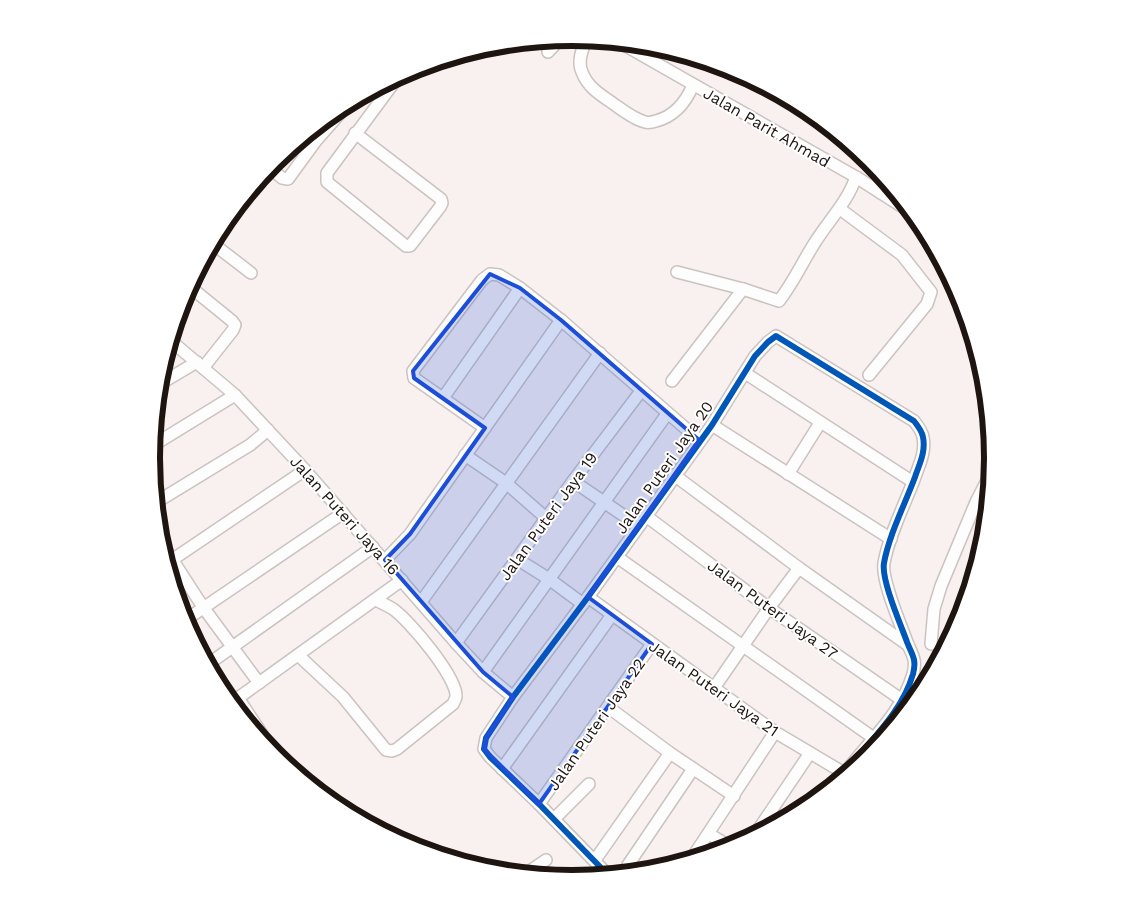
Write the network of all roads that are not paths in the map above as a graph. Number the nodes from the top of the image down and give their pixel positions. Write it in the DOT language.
graph roads {
  1 [pos="584,46"];
  2 [pos="553,47"];
  3 [pos="634,51"];
  4 [pos="548,52"];
  5 [pos="692,87"];
  6 [pos="388,90"];
  7 [pos="355,132"];
  8 [pos="309,141"];
  9 [pos="275,172"];
  10 [pos="854,182"];
  11 [pos="883,188"];
  12 [pos="881,193"];
  13 [pos="893,201"];
  14 [pos="842,205"];
  15 [pos="218,248"];
  16 [pos="677,272"];
  17 [pos="250,273"];
  18 [pos="520,288"];
  19 [pos="743,289"];
  20 [pos="195,291"];
  21 [pos="561,320"];
  22 [pos="176,345"];
  23 [pos="600,353"];
  24 [pos="200,365"];
  25 [pos="745,373"];
  26 [pos="869,375"];
  27 [pos="168,380"];
  28 [pos="672,381"];
  29 [pos="641,391"];
  30 [pos="235,395"];
  31 [pos="442,398"];
  32 [pos="667,414"];
  33 [pos="820,423"];
  34 [pos="712,425"];
  35 [pos="484,428"];
  36 [pos="268,430"];
  37 [pos="699,440"];
  38 [pos="161,441"];
  39 [pos="465,456"];
  40 [pos="305,470"];
  41 [pos="788,474"];
  42 [pos="674,475"];
  43 [pos="573,481"];
  44 [pos="913,482"];
  45 [pos="506,483"];
  46 [pos="983,490"];
  47 [pos="162,499"];
  48 [pos="605,501"];
  49 [pos="343,513"];
  50 [pos="546,518"];
  51 [pos="642,521"];
  52 [pos="891,539"];
  53 [pos="373,547"];
  54 [pos="617,557"];
  55 [pos="517,558"];
  56 [pos="173,560"];
  57 [pos="385,560"];
  58 [pos="799,568"];
  59 [pos="175,569"];
  60 [pos="549,579"];
  61 [pos="402,580"];
  62 [pos="376,600"];
  63 [pos="585,601"];
  64 [pos="421,602"];
  65 [pos="203,607"];
  66 [pos="769,608"];
  67 [pos="612,615"];
  68 [pos="191,616"];
  69 [pos="456,643"];
  70 [pos="652,644"];
  71 [pos="932,644"];
  72 [pos="908,645"];
  73 [pos="743,646"];
  74 [pos="233,648"];
  75 [pos="298,655"];
  76 [pos="213,661"];
  77 [pos="483,672"];
  78 [pos="259,683"];
  79 [pos="714,688"];
  80 [pos="513,697"];
  81 [pos="237,699"];
  82 [pos="902,700"];
  83 [pos="608,707"];
  84 [pos="775,732"];
  85 [pos="879,734"];
  86 [pos="875,739"];
  87 [pos="484,749"];
  88 [pos="670,753"];
  89 [pos="810,754"];
  90 [pos="693,768"];
  91 [pos="502,769"];
  92 [pos="836,774"];
  93 [pos="589,784"];
  94 [pos="734,796"];
  95 [pos="539,804"];
  96 [pos="554,819"];
  97 [pos="762,824"];
  98 [pos="708,834"];
  99 [pos="722,842"];
  100 [pos="696,852"];
  101 [pos="546,860"];
  102 [pos="595,860"];
  103 [pos="628,865"];
  104 [pos="533,869"];
  105 [pos="603,870"];
  1 -- 5 [label="street"];
  2 -- 4 [label="street"];
  3 -- 5 [label="street, Jalan Parit Ahmad"];
  5 -- 10 [label="street, Jalan Parit Ahmad"];
  6 -- 7 [label="street"];
  7 -- 7 [label="street"];
  8 -- 9 [label="street"];
  10 -- 12 [label="street, Jalan Parit Ahmad"];
  10 -- 14 [label="street"];
  11 -- 12 [label="street"];
  12 -- 13 [label="street, Jalan Parit Ahmad"];
  14 -- 19 [label="street"];
  14 -- 26 [label="street"];
  15 -- 17 [label="street"];
  16 -- 19 [label="street"];
  18 -- 21 [label="street"];
  18 -- 31 [label="street"];
  18 -- 31 [label="street"];
  19 -- 28 [label="street"];
  20 -- 24 [label="street"];
  21 -- 23 [label="street"];
  21 -- 35 [label="street"];
  22 -- 24 [label="street, Jalan Puteri Jaya 16"];
  23 -- 29 [label="street"];
  23 -- 45 [label="street"];
  24 -- 27 [label="street"];
  24 -- 30 [label="street, Jalan Puteri Jaya 16"];
  25 -- 33 [label="street"];
  25 -- 34 [label="street, Jalan Puteri Jaya 20"];
  25 -- 44 [label="street, Jalan Puteri Jaya 20"];
  29 -- 32 [label="street"];
  29 -- 43 [label="street, Jalan Puteri Jaya 19"];
  30 -- 36 [label="street, Jalan Puteri Jaya 16"];
  30 -- 38 [label="street"];
  31 -- 35 [label="street"];
  32 -- 37 [label="street"];
  32 -- 48 [label="street"];
  33 -- 41 [label="street"];
  33 -- 44 [label="street"];
  34 -- 37 [label="street, Jalan Puteri Jaya 20"];
  34 -- 41 [label="street"];
  35 -- 39 [label="street"];
  36 -- 40 [label="street, Jalan Puteri Jaya 16"];
  36 -- 47 [label="street"];
  37 -- 42 [label="street, Jalan Puteri Jaya 20"];
  39 -- 45 [label="street"];
  39 -- 57 [label="street"];
  40 -- 49 [label="street, Jalan Puteri Jaya 16"];
  40 -- 56 [label="street"];
  41 -- 52 [label="street"];
  42 -- 51 [label="street, Jalan Puteri Jaya 20"];
  42 -- 58 [label="street"];
  43 -- 48 [label="street, Jalan Puteri Jaya 27"];
  43 -- 50 [label="street, Jalan Puteri Jaya 19"];
  44 -- 52 [label="street"];
  45 -- 50 [label="street"];
  45 -- 64 [label="street"];
  46 -- 71 [label="street"];
  48 -- 51 [label="street, Jalan Puteri Jaya 27"];
  48 -- 60 [label="street"];
  49 -- 53 [label="street, Jalan Puteri Jaya 16"];
  49 -- 65 [label="street"];
  50 -- 55 [label="street, Jalan Puteri Jaya 19"];
  51 -- 54 [label="street, Jalan Puteri Jaya 20"];
  51 -- 66 [label="street, Jalan Puteri Jaya 27"];
  52 -- 72 [label="street"];
  53 -- 57 [label="street, Jalan Puteri Jaya 16"];
  53 -- 74 [label="street"];
  54 -- 63 [label="street, Jalan Puteri Jaya 20"];
  54 -- 73 [label="street"];
  55 -- 60 [label="street, Jalan Puteri Jaya 21"];
  55 -- 69 [label="street, Jalan Puteri Jaya 19"];
  57 -- 61 [label="street, Jalan Puteri Jaya 16"];
  58 -- 66 [label="street"];
  58 -- 72 [label="street"];
  59 -- 65 [label="street"];
  60 -- 63 [label="street, Jalan Puteri Jaya 21"];
  60 -- 77 [label="street"];
  61 -- 62 [label="street"];
  61 -- 64 [label="street, Jalan Puteri Jaya 16"];
  62 -- 75 [label="street"];
  62 -- 75 [label="street"];
  63 -- 67 [label="street, Jalan Puteri Jaya 21"];
  63 -- 80 [label="street, Jalan Puteri Jaya 20"];
  64 -- 69 [label="street, Jalan Puteri Jaya 16"];
  65 -- 68 [label="street"];
  65 -- 74 [label="street"];
  66 -- 73 [label="street"];
  66 -- 82 [label="street, Jalan Puteri Jaya 27"];
  67 -- 70 [label="street, Jalan Puteri Jaya 21"];
  67 -- 91 [label="street"];
  69 -- 77 [label="street, Jalan Puteri Jaya 16"];
  70 -- 79 [label="street, Jalan Puteri Jaya 21"];
  70 -- 83 [label="street, Jalan Puteri Jaya 22"];
  72 -- 82 [label="street"];
  73 -- 79 [label="street"];
  73 -- 86 [label="street"];
  74 -- 76 [label="street"];
  74 -- 78 [label="street"];
  75 -- 78 [label="street"];
  77 -- 80 [label="street, Jalan Puteri Jaya 16"];
  78 -- 81 [label="street"];
  79 -- 84 [label="street, Jalan Puteri Jaya 21"];
  80 -- 87 [label="street, Jalan Puteri Jaya 20"];
  82 -- 85 [label="street"];
  83 -- 88 [label="street"];
  83 -- 95 [label="street, Jalan Puteri Jaya 22"];
  84 -- 89 [label="street, Jalan Puteri Jaya 21"];
  84 -- 94 [label="street"];
  87 -- 91 [label="street, Jalan Puteri Jaya 22"];
  88 -- 90 [label="street"];
  88 -- 102 [label="street"];
  89 -- 92 [label="street, Jalan Puteri Jaya 21"];
  89 -- 97 [label="street"];
  90 -- 94 [label="street"];
  90 -- 103 [label="street"];
  91 -- 95 [label="street, Jalan Puteri Jaya 22"];
  93 -- 96 [label="street"];
  94 -- 98 [label="street"];
  95 -- 96 [label="street, Jalan Puteri Jaya 22"];
  96 -- 102 [label="street, Jalan Puteri Jaya 22"];
  98 -- 99 [label="street"];
  98 -- 100 [label="street"];
  101 -- 104 [label="street"];
  102 -- 105 [label="street, Jalan Puteri Jaya 22"];
}
